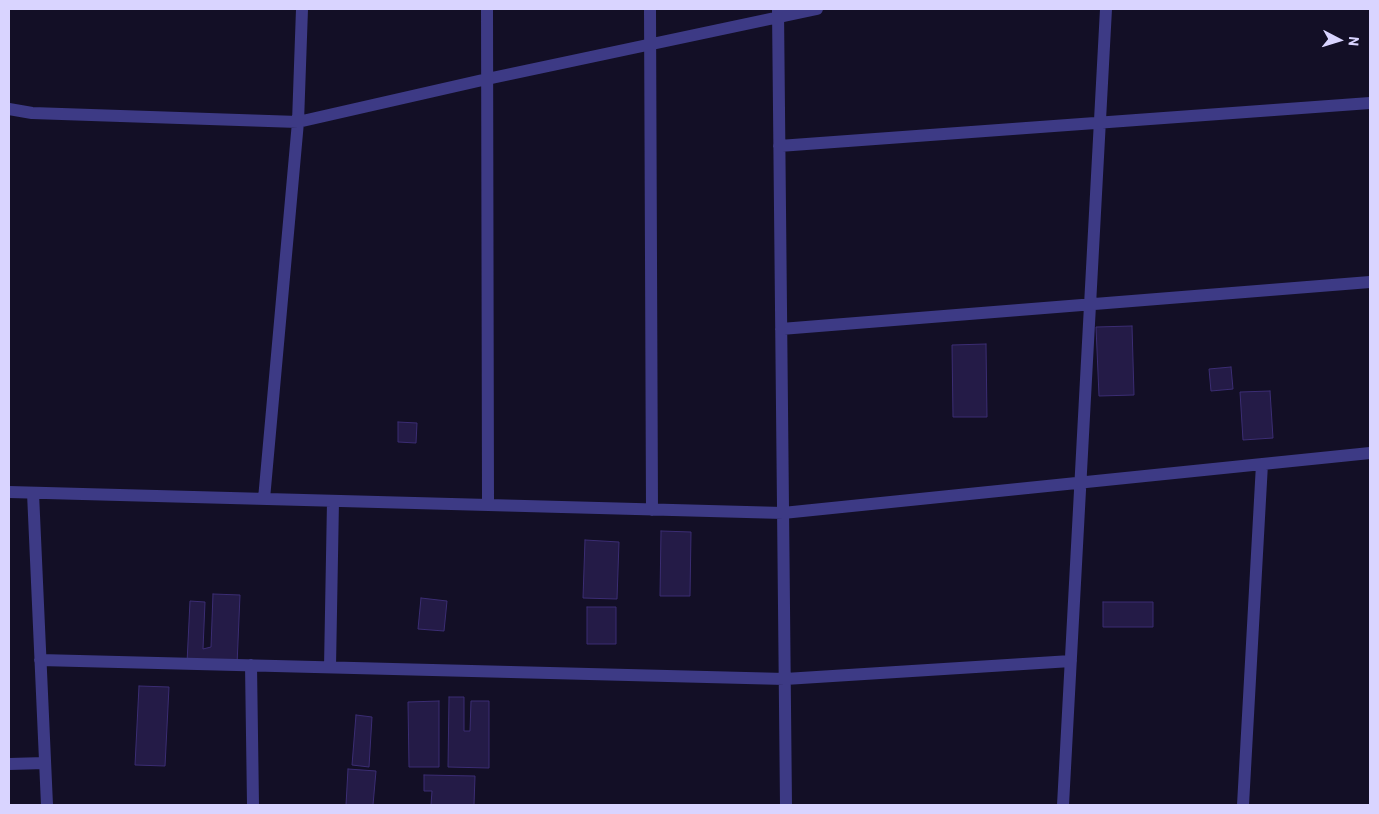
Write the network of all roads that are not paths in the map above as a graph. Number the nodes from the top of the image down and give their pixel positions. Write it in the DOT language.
graph roads {
  1 [pos="302,9"];
  2 [pos="487,9"];
  3 [pos="650,9"];
  4 [pos="817,9"];
  5 [pos="1106,9"];
  6 [pos="778,13"];
  7 [pos="650,44"];
  8 [pos="487,80"];
  9 [pos="1370,103"];
  10 [pos="9,109"];
  11 [pos="298,122"];
  12 [pos="1101,123"];
  13 [pos="779,146"];
  14 [pos="1370,282"];
  15 [pos="1090,304"];
  16 [pos="781,329"];
  17 [pos="1370,453"];
  18 [pos="1262,464"];
  19 [pos="1082,483"];
  20 [pos="9,492"];
  21 [pos="32,493"];
  22 [pos="264,499"];
  23 [pos="333,501"];
  24 [pos="488,506"];
  25 [pos="652,510"];
  26 [pos="783,513"];
  27 [pos="40,660"];
  28 [pos="1071,661"];
  29 [pos="251,665"];
  30 [pos="330,667"];
  31 [pos="785,679"];
  32 [pos="45,763"];
  33 [pos="9,764"];
  34 [pos="47,805"];
  35 [pos="253,805"];
  36 [pos="786,805"];
  37 [pos="1063,805"];
  38 [pos="1243,805"];
  1 -- 11 [label="street"];
  2 -- 8 [label="street"];
  3 -- 7 [label="street"];
  4 -- 6 [label="street"];
  5 -- 12 [label="street"];
  6 -- 7 [label="street"];
  6 -- 13 [label="street"];
  7 -- 8 [label="street"];
  7 -- 25 [label="street"];
  8 -- 11 [label="street"];
  8 -- 24 [label="street"];
  9 -- 12 [label="street"];
  10 -- 11 [label="street"];
  11 -- 22 [label="street"];
  12 -- 13 [label="street"];
  12 -- 15 [label="street"];
  13 -- 16 [label="street"];
  14 -- 15 [label="street"];
  15 -- 16 [label="street"];
  15 -- 19 [label="street"];
  16 -- 26 [label="street"];
  17 -- 18 [label="street"];
  18 -- 19 [label="street"];
  18 -- 38 [label="street"];
  19 -- 26 [label="street"];
  19 -- 28 [label="street"];
  20 -- 21 [label="street"];
  21 -- 22 [label="street"];
  21 -- 27 [label="street"];
  22 -- 23 [label="street"];
  23 -- 24 [label="street"];
  23 -- 30 [label="street"];
  24 -- 25 [label="street"];
  25 -- 26 [label="street"];
  26 -- 31 [label="street"];
  27 -- 29 [label="street"];
  27 -- 32 [label="street"];
  28 -- 31 [label="street"];
  28 -- 37 [label="street"];
  29 -- 30 [label="street"];
  29 -- 35 [label="street"];
  30 -- 31 [label="street"];
  31 -- 36 [label="street"];
  32 -- 33 [label="street"];
  32 -- 34 [label="street"];
}
